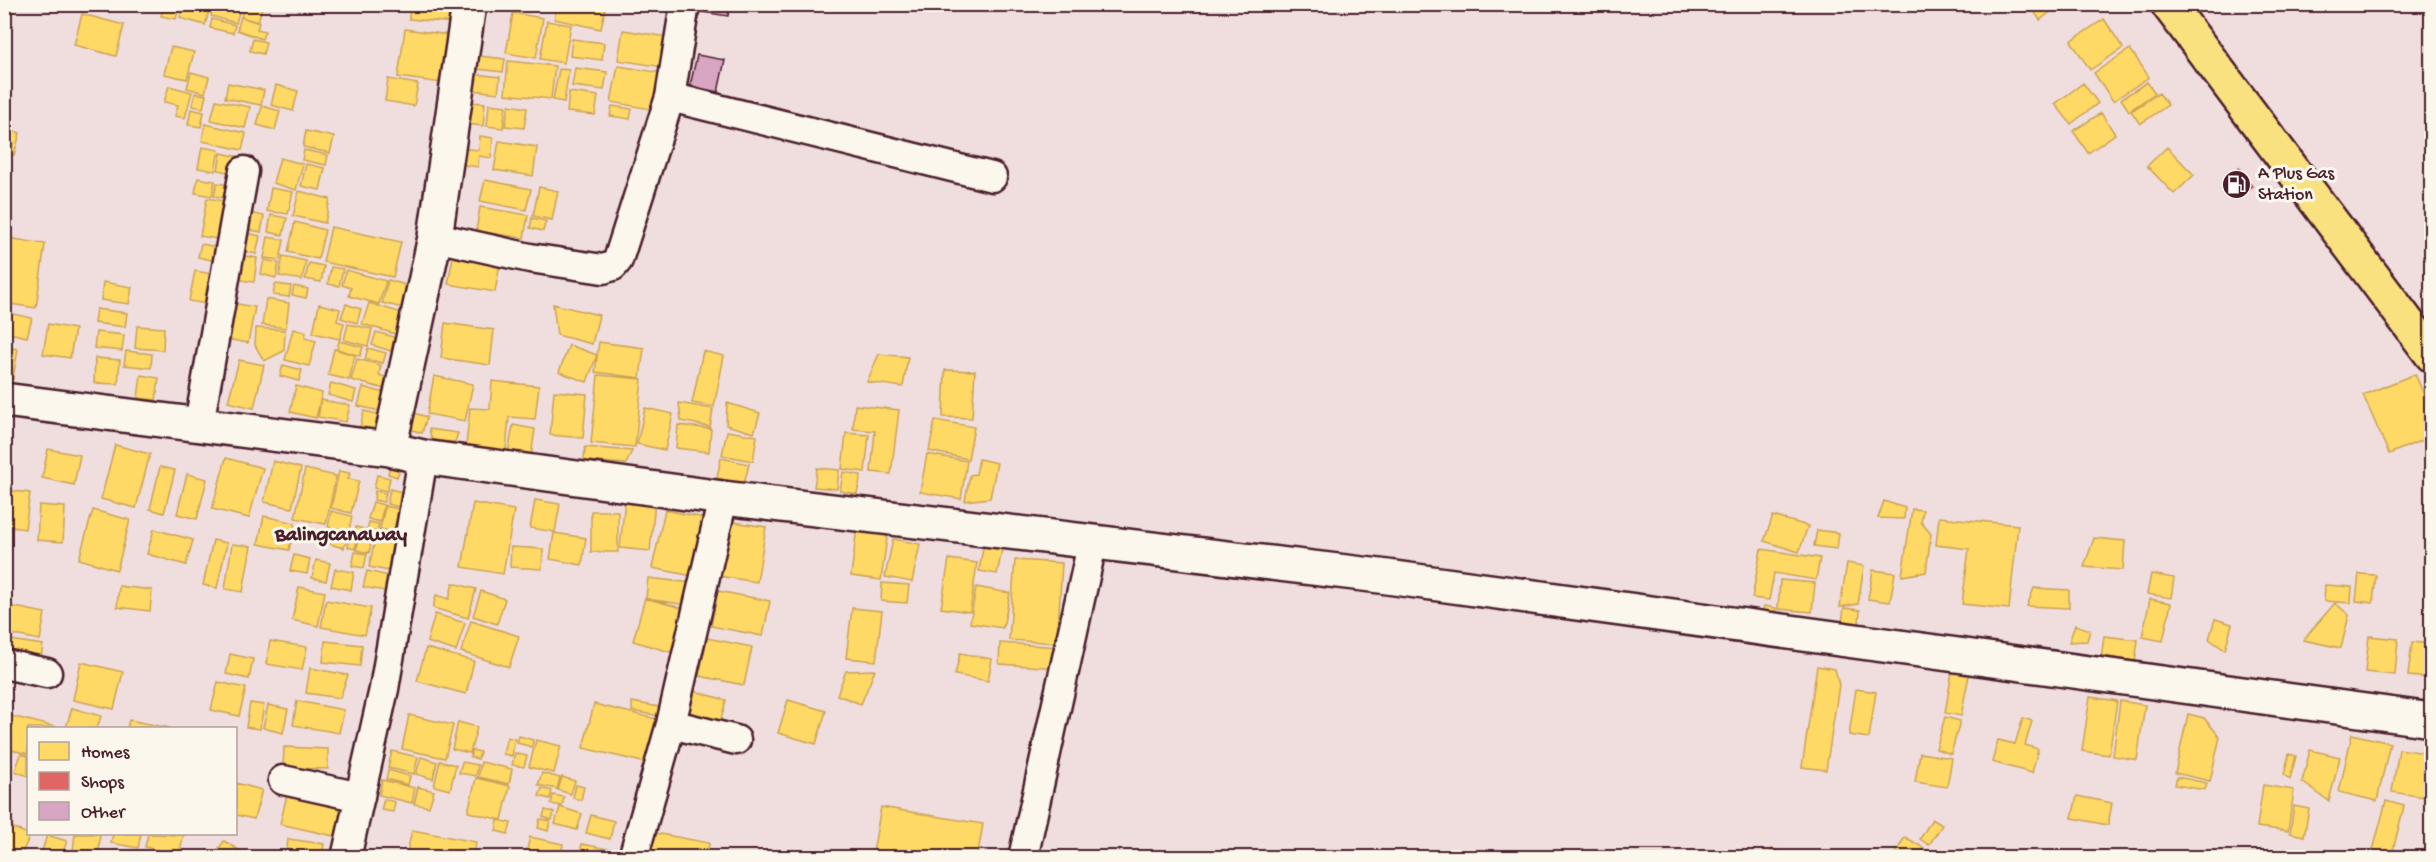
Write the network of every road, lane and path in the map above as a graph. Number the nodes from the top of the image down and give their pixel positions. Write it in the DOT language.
graph roads {
  1 [pos="469,4"];
  2 [pos="686,4"];
  3 [pos="2168,4"];
  4 [pos="670,97"];
  5 [pos="244,171"];
  6 [pos="992,177"];
  7 [pos="435,237"];
  8 [pos="2432,355"];
  9 [pos="4,400"];
  10 [pos="199,424"];
  11 [pos="389,449"];
  12 [pos="423,457"];
  13 [pos="723,498"];
  14 [pos="1093,540"];
  15 [pos="4,664"];
  16 [pos="46,673"];
  17 [pos="2432,720"];
  18 [pos="671,724"];
  19 [pos="736,740"];
  20 [pos="283,780"];
  21 [pos="360,797"];
  22 [pos="346,858"];
  23 [pos="633,858"];
  24 [pos="1023,858"];
  1 -- 7 [label="street"];
  2 -- 4 [label="street"];
  3 -- 8 [label="highway"];
  4 -- 6 [label="street"];
  4 -- 7 [label="street"];
  5 -- 10 [label="street"];
  7 -- 11 [label="street"];
  9 -- 10 [label="street"];
  10 -- 11 [label="street"];
  11 -- 12 [label="street"];
  12 -- 13 [label="street"];
  12 -- 21 [label="street"];
  13 -- 14 [label="street"];
  13 -- 18 [label="street"];
  14 -- 17 [label="street"];
  14 -- 24 [label="street"];
  15 -- 16 [label="street"];
  18 -- 19 [label="street"];
  18 -- 23 [label="street"];
  20 -- 21 [label="street"];
  21 -- 22 [label="street"];
}
